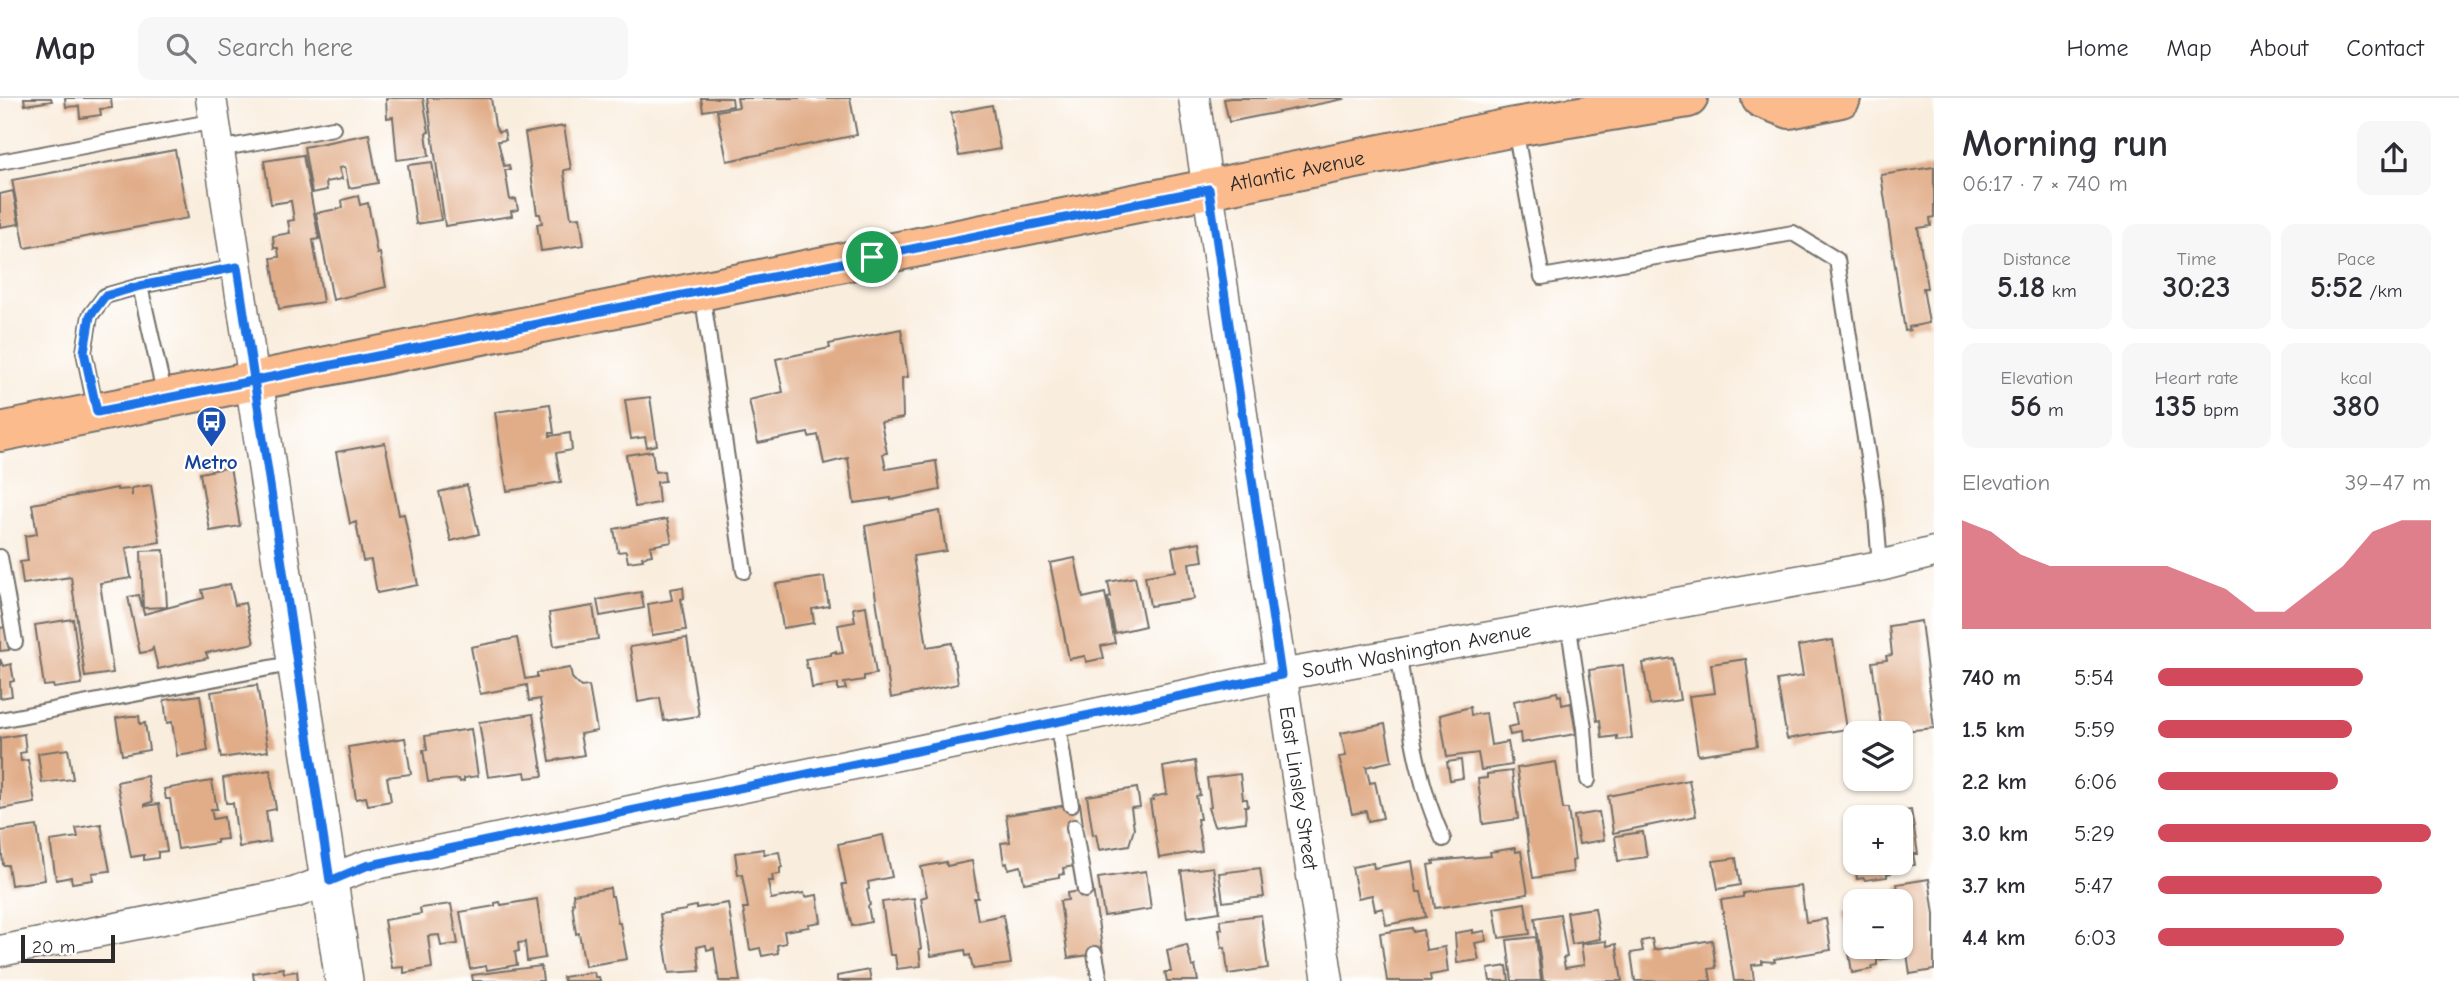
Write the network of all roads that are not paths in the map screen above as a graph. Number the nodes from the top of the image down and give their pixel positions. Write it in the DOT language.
graph roads {
  1 [pos="1194,98"];
  2 [pos="1688,98"];
  3 [pos="1761,98"];
  4 [pos="1841,98"];
  5 [pos="215,123"];
  6 [pos="1515,127"];
  7 [pos="333,128"];
  8 [pos="0,162"];
  9 [pos="1209,189"];
  10 [pos="237,267"];
  11 [pos="140,286"];
  12 [pos="702,291"];
  13 [pos="254,381"];
  14 [pos="166,399"];
  15 [pos="97,412"];
  16 [pos="0,432"];
  17 [pos="1934,552"];
  18 [pos="0,557"];
  19 [pos="1880,566"];
  20 [pos="744,571"];
  21 [pos="1569,622"];
  22 [pos="15,642"];
  23 [pos="1398,653"];
  24 [pos="295,663"];
  25 [pos="1281,675"];
  26 [pos="0,720"];
  27 [pos="1056,720"];
  28 [pos="1588,779"];
  29 [pos="1071,805"];
  30 [pos="1074,827"];
  31 [pos="1443,839"];
  32 [pos="330,881"];
  33 [pos="1085,890"];
  34 [pos="0,951"];
  35 [pos="1095,954"];
  36 [pos="344,981"];
  37 [pos="1100,981"];
  38 [pos="1328,981"];
  1 -- 9 [label="street, East Linsley Street"];
  2 -- 6 [label="main road, Atlantic Avenue"];
  3 -- 4 [label="main road"];
  5 -- 7 [label="lane"];
  5 -- 8 [label="lane"];
  5 -- 10 [label="street"];
  6 -- 9 [label="main road, Atlantic Avenue"];
  6 -- 19 [label="lane"];
  9 -- 12 [label="main road, Atlantic Avenue"];
  9 -- 25 [label="street, East Linsley Street"];
  10 -- 11 [label="lane"];
  10 -- 13 [label="street"];
  11 -- 14 [label="lane"];
  11 -- 15 [label="lane"];
  12 -- 13 [label="main road, Atlantic Avenue"];
  12 -- 20 [label="lane"];
  13 -- 14 [label="main road, Atlantic Avenue"];
  13 -- 24 [label="street"];
  14 -- 15 [label="main road, Atlantic Avenue"];
  15 -- 16 [label="main road, Atlantic Avenue"];
  17 -- 19 [label="street, South Washington Avenue"];
  18 -- 22 [label="lane"];
  19 -- 21 [label="street, South Washington Avenue"];
  21 -- 23 [label="street, South Washington Avenue"];
  21 -- 28 [label="lane"];
  23 -- 25 [label="street, South Washington Avenue"];
  23 -- 31 [label="lane"];
  24 -- 26 [label="lane"];
  24 -- 32 [label="street"];
  25 -- 27 [label="street, South Washington Avenue"];
  25 -- 38 [label="street, East Linsley Street"];
  27 -- 29 [label="lane"];
  27 -- 32 [label="street, South Washington Avenue"];
  30 -- 33 [label="lane"];
  32 -- 34 [label="street, South Washington Avenue"];
  32 -- 36 [label="street"];
  35 -- 37 [label="lane"];
}
